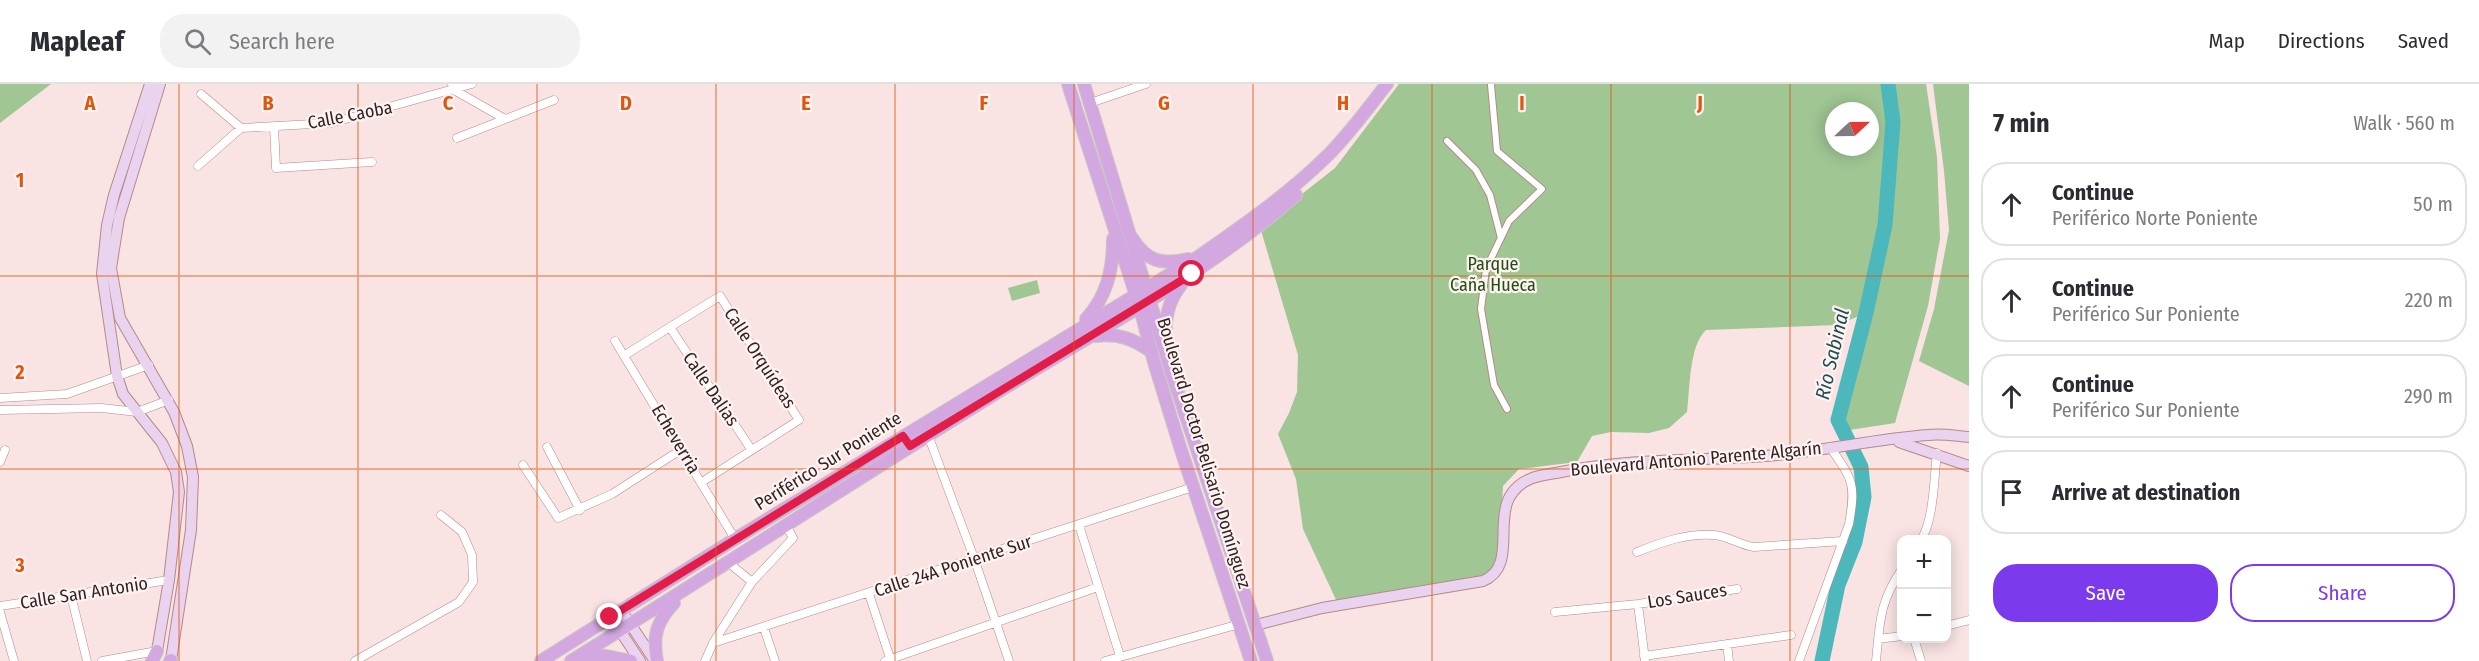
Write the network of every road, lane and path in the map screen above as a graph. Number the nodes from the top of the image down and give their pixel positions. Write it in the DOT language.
graph roads {
  1 [pos="150,84"];
  2 [pos="160,84"];
  3 [pos="472,84"];
  4 [pos="1068,84"];
  5 [pos="1084,84"];
  6 [pos="1146,84"];
  7 [pos="1386,84"];
  8 [pos="1394,84"];
  9 [pos="1491,85"];
  10 [pos="453,87"];
  11 [pos="201,94"];
  12 [pos="554,100"];
  13 [pos="1090,103"];
  14 [pos="505,119"];
  15 [pos="274,127"];
  16 [pos="241,128"];
  17 [pos="457,138"];
  18 [pos="1447,141"];
  19 [pos="372,162"];
  20 [pos="198,166"];
  21 [pos="1127,228"];
  22 [pos="1113,229"];
  23 [pos="1501,238"];
  24 [pos="1198,257"];
  25 [pos="1192,274"];
  26 [pos="1141,291"];
  27 [pos="1145,305"];
  28 [pos="671,329"];
  29 [pos="1076,330"];
  30 [pos="1089,336"];
  31 [pos="615,341"];
  32 [pos="1152,352"];
  33 [pos="625,356"];
  34 [pos="1168,360"];
  35 [pos="149,365"];
  36 [pos="117,376"];
  37 [pos="0,398"];
  38 [pos="168,400"];
  39 [pos="950,407"];
  40 [pos="1507,409"];
  41 [pos="0,410"];
  42 [pos="137,412"];
  43 [pos="947,423"];
  44 [pos="928,435"];
  45 [pos="1969,437"];
  46 [pos="1891,440"];
  47 [pos="906,441"];
  48 [pos="1834,446"];
  49 [pos="548,447"];
  50 [pos="682,449"];
  51 [pos="751,449"];
  52 [pos="5,450"];
  53 [pos="1937,453"];
  54 [pos="0,462"];
  55 [pos="523,465"];
  56 [pos="1969,466"];
  57 [pos="702,482"];
  58 [pos="1193,487"];
  59 [pos="580,510"];
  60 [pos="441,515"];
  61 [pos="786,525"];
  62 [pos="1079,525"];
  63 [pos="1924,535"];
  64 [pos="735,539"];
  65 [pos="1843,541"];
  66 [pos="1637,552"];
  67 [pos="974,558"];
  68 [pos="729,563"];
  69 [pos="1897,576"];
  70 [pos="169,580"];
  71 [pos="752,582"];
  72 [pos="690,587"];
  73 [pos="1098,587"];
  74 [pos="1737,589"];
  75 [pos="869,594"];
  76 [pos="71,595"];
  77 [pos="1638,604"];
  78 [pos="0,606"];
  79 [pos="0,612"];
  80 [pos="1555,612"];
  81 [pos="616,614"];
  82 [pos="1969,620"];
  83 [pos="996,622"];
  84 [pos="1240,624"];
  85 [pos="1256,625"];
  86 [pos="1951,625"];
  87 [pos="625,627"];
  88 [pos="764,628"];
  89 [pos="1791,634"];
  90 [pos="1897,637"];
  91 [pos="1878,639"];
  92 [pos="1915,643"];
  93 [pos="713,644"];
  94 [pos="1727,644"];
  95 [pos="1120,656"];
  96 [pos="153,657"];
  97 [pos="1645,658"];
  98 [pos="574,659"];
  99 [pos="889,660"];
  100 [pos="14,661"];
  101 [pos="87,661"];
  102 [pos="102,661"];
  103 [pos="171,661"];
  104 [pos="355,661"];
  105 [pos="541,661"];
  106 [pos="631,661"];
  107 [pos="640,661"];
  108 [pos="656,661"];
  109 [pos="705,661"];
  110 [pos="775,661"];
  111 [pos="1009,661"];
  112 [pos="1105,661"];
  113 [pos="1251,661"];
  114 [pos="1267,661"];
  115 [pos="1729,661"];
  116 [pos="1799,661"];
  117 [pos="1876,661"];
  118 [pos="1921,661"];
  1 -- 36 [label="main road"];
  2 -- 35 [label="main road"];
  3 -- 10 [label="street, Calle Caoba"];
  4 -- 22 [label="main road, Boulevard Doctor Belisario Domínguez"];
  5 -- 13 [label="main road, Boulevard Doctor Belisario Domínguez"];
  6 -- 13 [label="street"];
  7 -- 24 [label="main road, Periférico Sur Poniente"];
  8 -- 25 [label="main road, Periférico Sur Poniente"];
  9 -- 23 [label="street"];
  10 -- 14 [label="street"];
  10 -- 15 [label="street, Calle Caoba"];
  11 -- 16 [label="street"];
  12 -- 14 [label="street"];
  13 -- 21 [label="main road, Boulevard Doctor Belisario Domínguez"];
  14 -- 17 [label="street"];
  15 -- 16 [label="street, Calle Caoba"];
  15 -- 19 [label="street"];
  16 -- 20 [label="street"];
  18 -- 23 [label="street"];
  21 -- 24 [label="main road"];
  21 -- 26 [label="main road, Boulevard Doctor Belisario Domínguez"];
  22 -- 26 [label="main road, Boulevard Doctor Belisario Domínguez"];
  22 -- 29 [label="main road"];
  23 -- 40 [label="street"];
  24 -- 26 [label="main road, Periférico Sur Poniente"];
  25 -- 27 [label="main road, Periférico Sur Poniente"];
  25 -- 34 [label="main road"];
  26 -- 27 [label="main road, Boulevard Doctor Belisario Domínguez"];
  26 -- 29 [label="main road, Periférico Sur Poniente"];
  27 -- 30 [label="main road, Periférico Sur Poniente"];
  27 -- 32 [label="main road, Boulevard Doctor Belisario Domínguez"];
  27 -- 34 [label="main road, Boulevard Doctor Belisario Domínguez"];
  28 -- 33 [label="street"];
  28 -- 51 [label="street, Calle Dalias"];
  28 -- 51 [label="street, Calle Orquídeas"];
  29 -- 39 [label="main road, Periférico Sur Poniente"];
  30 -- 32 [label="main road"];
  30 -- 43 [label="main road, Periférico Sur Poniente"];
  31 -- 33 [label="street, Echeverria"];
  32 -- 58 [label="main road, Boulevard Doctor Belisario Domínguez"];
  33 -- 50 [label="street, Echeverria"];
  34 -- 85 [label="main road, Boulevard Doctor Belisario Domínguez"];
  35 -- 36 [label="street"];
  35 -- 38 [label="main road"];
  36 -- 37 [label="street"];
  36 -- 42 [label="main road"];
  38 -- 42 [label="street"];
  38 -- 103 [label="main road"];
  39 -- 43 [label="main road"];
  39 -- 47 [label="main road, Periférico Sur Poniente"];
  41 -- 42 [label="street"];
  42 -- 70 [label="main road"];
  43 -- 44 [label="main road, Periférico Sur Poniente"];
  44 -- 47 [label="main road, Periférico Sur Poniente"];
  44 -- 67 [label="street"];
  45 -- 46 [label="main road, Boulevard Antonio Parente Algarín"];
  46 -- 48 [label="main road, Boulevard Antonio Parente Algarín"];
  46 -- 53 [label="main road, Boulevard Antonio Parente Algarín"];
  47 -- 61 [label="main road, Periférico Sur Poniente"];
  47 -- 64 [label="main road, Periférico Sur Poniente"];
  48 -- 65 [label="street"];
  48 -- 85 [label="main road, Boulevard Antonio Parente Algarín"];
  49 -- 59 [label="street"];
  50 -- 57 [label="street, Echeverria"];
  50 -- 59 [label="street"];
  51 -- 57 [label="street"];
  52 -- 54 [label="street"];
  53 -- 56 [label="main road, Boulevard Antonio Parente Algarín"];
  53 -- 63 [label="street"];
  55 -- 59 [label="street"];
  57 -- 64 [label="street, Echeverria"];
  58 -- 62 [label="street, Calle 24A Poniente Sur"];
  58 -- 84 [label="main road, Boulevard Doctor Belisario Domínguez"];
  60 -- 104 [label="street"];
  61 -- 68 [label="main road, Periférico Sur Poniente"];
  61 -- 71 [label="street"];
  62 -- 67 [label="street, Calle 24A Poniente Sur"];
  62 -- 73 [label="street"];
  64 -- 81 [label="main road, Periférico Sur Poniente"];
  65 -- 66 [label="street"];
  65 -- 116 [label="street"];
  67 -- 75 [label="street, Calle 24A Poniente Sur"];
  67 -- 83 [label="street"];
  68 -- 71 [label="street"];
  68 -- 72 [label="main road, Periférico Sur Poniente"];
  69 -- 91 [label="street"];
  70 -- 76 [label="street, Calle San Antonio"];
  70 -- 96 [label="main road"];
  71 -- 93 [label="street"];
  72 -- 87 [label="main road, Periférico Sur Poniente"];
  72 -- 108 [label="main road"];
  73 -- 83 [label="street"];
  73 -- 95 [label="street"];
  74 -- 77 [label="street, Los Sauces"];
  75 -- 88 [label="street, Calle 24A Poniente Sur"];
  75 -- 99 [label="street"];
  76 -- 78 [label="street, Calle San Antonio"];
  76 -- 101 [label="street"];
  77 -- 80 [label="street, Los Sauces"];
  77 -- 97 [label="street"];
  79 -- 100 [label="street"];
  81 -- 87 [label="main road"];
  81 -- 105 [label="main road, Periférico Sur Poniente"];
  82 -- 86 [label="street"];
  83 -- 99 [label="street"];
  83 -- 111 [label="street"];
  84 -- 95 [label="street"];
  84 -- 113 [label="main road, Boulevard Doctor Belisario Domínguez"];
  85 -- 114 [label="main road, Boulevard Doctor Belisario Domínguez"];
  87 -- 98 [label="main road, Periférico Sur Poniente"];
  87 -- 107 [label="main road"];
  87 -- 108 [label="main road"];
  88 -- 93 [label="street, Calle 24A Poniente Sur"];
  88 -- 110 [label="street"];
  89 -- 94 [label="street"];
  90 -- 91 [label="street"];
  91 -- 117 [label="street"];
  92 -- 118 [label="street"];
  93 -- 109 [label="street"];
  94 -- 97 [label="street"];
  94 -- 115 [label="street"];
  95 -- 112 [label="street"];
  96 -- 102 [label="street"];
  98 -- 106 [label="main road"];
}
